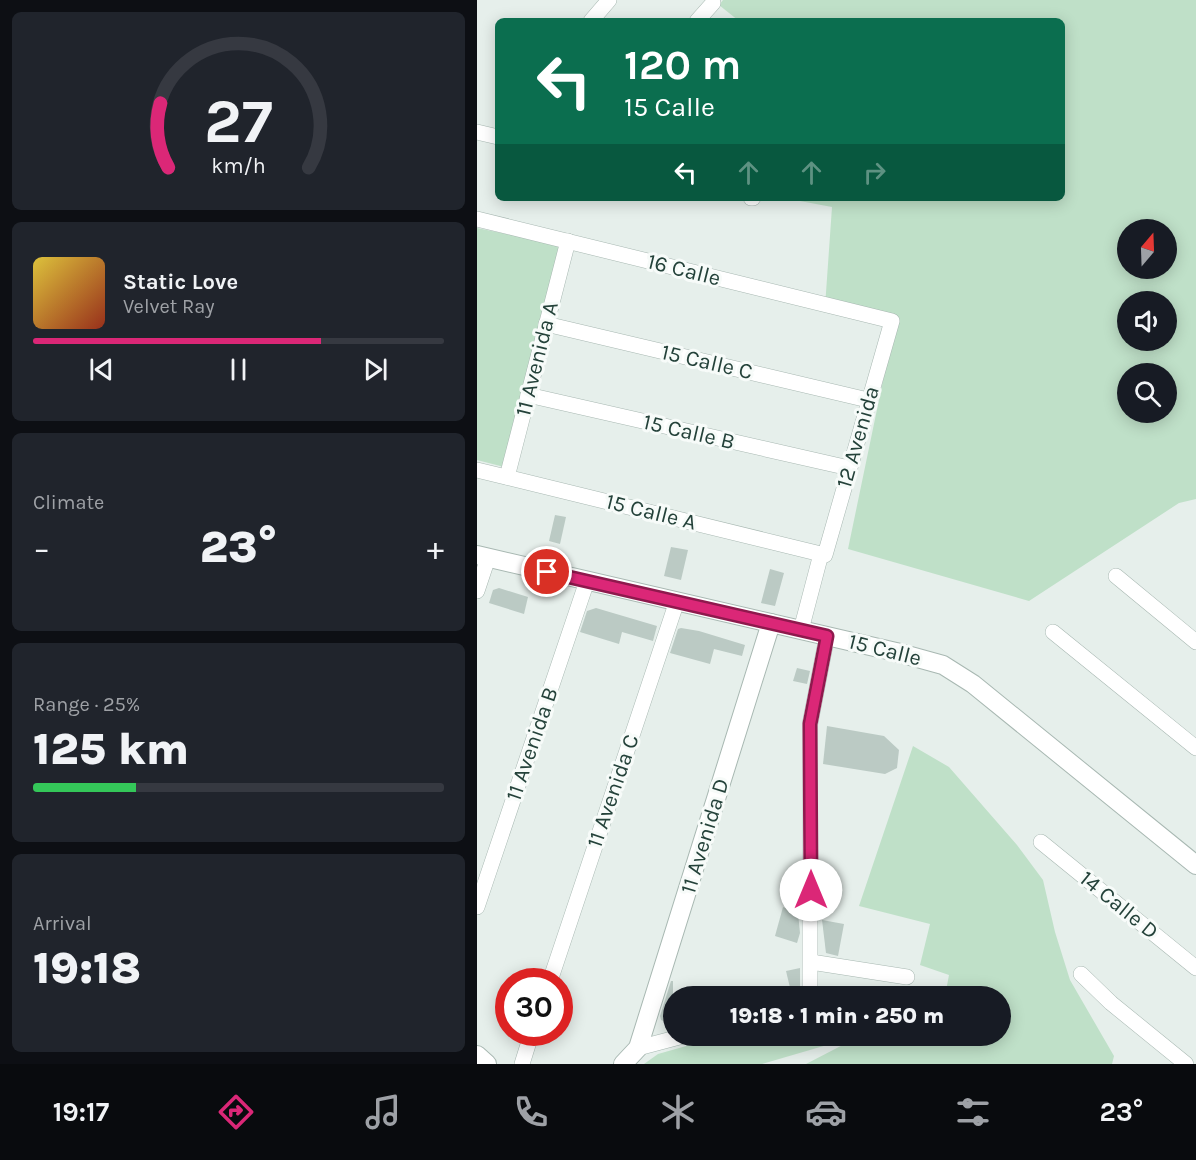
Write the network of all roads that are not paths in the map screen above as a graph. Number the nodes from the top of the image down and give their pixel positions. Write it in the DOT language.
graph roads {
  1 [pos="609,0"];
  2 [pos="713,3"];
  3 [pos="594,18"];
  4 [pos="700,18"];
  5 [pos="477,219"];
  6 [pos="568,241"];
  7 [pos="892,321"];
  8 [pos="546,324"];
  9 [pos="528,395"];
  10 [pos="868,400"];
  11 [pos="849,468"];
  12 [pos="477,470"];
  13 [pos="507,477"];
  14 [pos="823,554"];
  15 [pos="482,556"];
  16 [pos="1116,576"];
  17 [pos="587,581"];
  18 [pos="477,591"];
  19 [pos="677,601"];
  20 [pos="771,623"];
  21 [pos="801,630"];
  22 [pos="1053,632"];
  23 [pos="827,636"];
  24 [pos="1196,642"];
  25 [pos="1196,748"];
  26 [pos="1041,842"];
  27 [pos="1196,865"];
  28 [pos="477,907"];
  29 [pos="811,962"];
  30 [pos="554,968"];
  31 [pos="1196,968"];
  32 [pos="1081,974"];
  33 [pos="907,977"];
  34 [pos="810,986"];
  35 [pos="663,1041"];
  36 [pos="528,1046"];
  37 [pos="638,1048"];
  38 [pos="477,1055"];
  39 [pos="487,1064"];
  40 [pos="522,1064"];
  41 [pos="623,1064"];
  42 [pos="1186,1064"];
  1 -- 3 [label="street"];
  2 -- 4 [label="street"];
  5 -- 6 [label="street, 16 Calle"];
  6 -- 7 [label="street, 16 Calle"];
  6 -- 8 [label="street, 11 Avenida A"];
  7 -- 10 [label="street, 12 Avenida"];
  8 -- 9 [label="street, 11 Avenida A"];
  8 -- 10 [label="street, 15 Calle C"];
  9 -- 11 [label="street, 15 Calle B"];
  9 -- 13 [label="street, 11 Avenida A"];
  10 -- 11 [label="street, 12 Avenida"];
  11 -- 14 [label="street, 12 Avenida"];
  12 -- 13 [label="street, 15 Calle A"];
  13 -- 14 [label="street, 15 Calle A"];
  14 -- 21 [label="street, 12 Avenida"];
  15 -- 17 [label="street, 15 Calle"];
  15 -- 18 [label="street"];
  16 -- 24 [label="street"];
  17 -- 19 [label="street, 15 Calle"];
  17 -- 28 [label="street, 11 Avenida B"];
  19 -- 20 [label="street, 15 Calle"];
  19 -- 30 [label="street, 11 Avenida C"];
  20 -- 21 [label="street, 15 Calle"];
  20 -- 37 [label="street, 11 Avenida D"];
  21 -- 23 [label="street, 15 Calle"];
  22 -- 25 [label="street"];
  23 -- 27 [label="street, 15 Calle"];
  23 -- 29 [label="street"];
  26 -- 31 [label="street, 14 Calle D"];
  29 -- 33 [label="street"];
  29 -- 34 [label="street"];
  32 -- 42 [label="street"];
  35 -- 37 [label="street"];
  36 -- 40 [label="street"];
  37 -- 41 [label="street"];
  38 -- 39 [label="street"];
}
